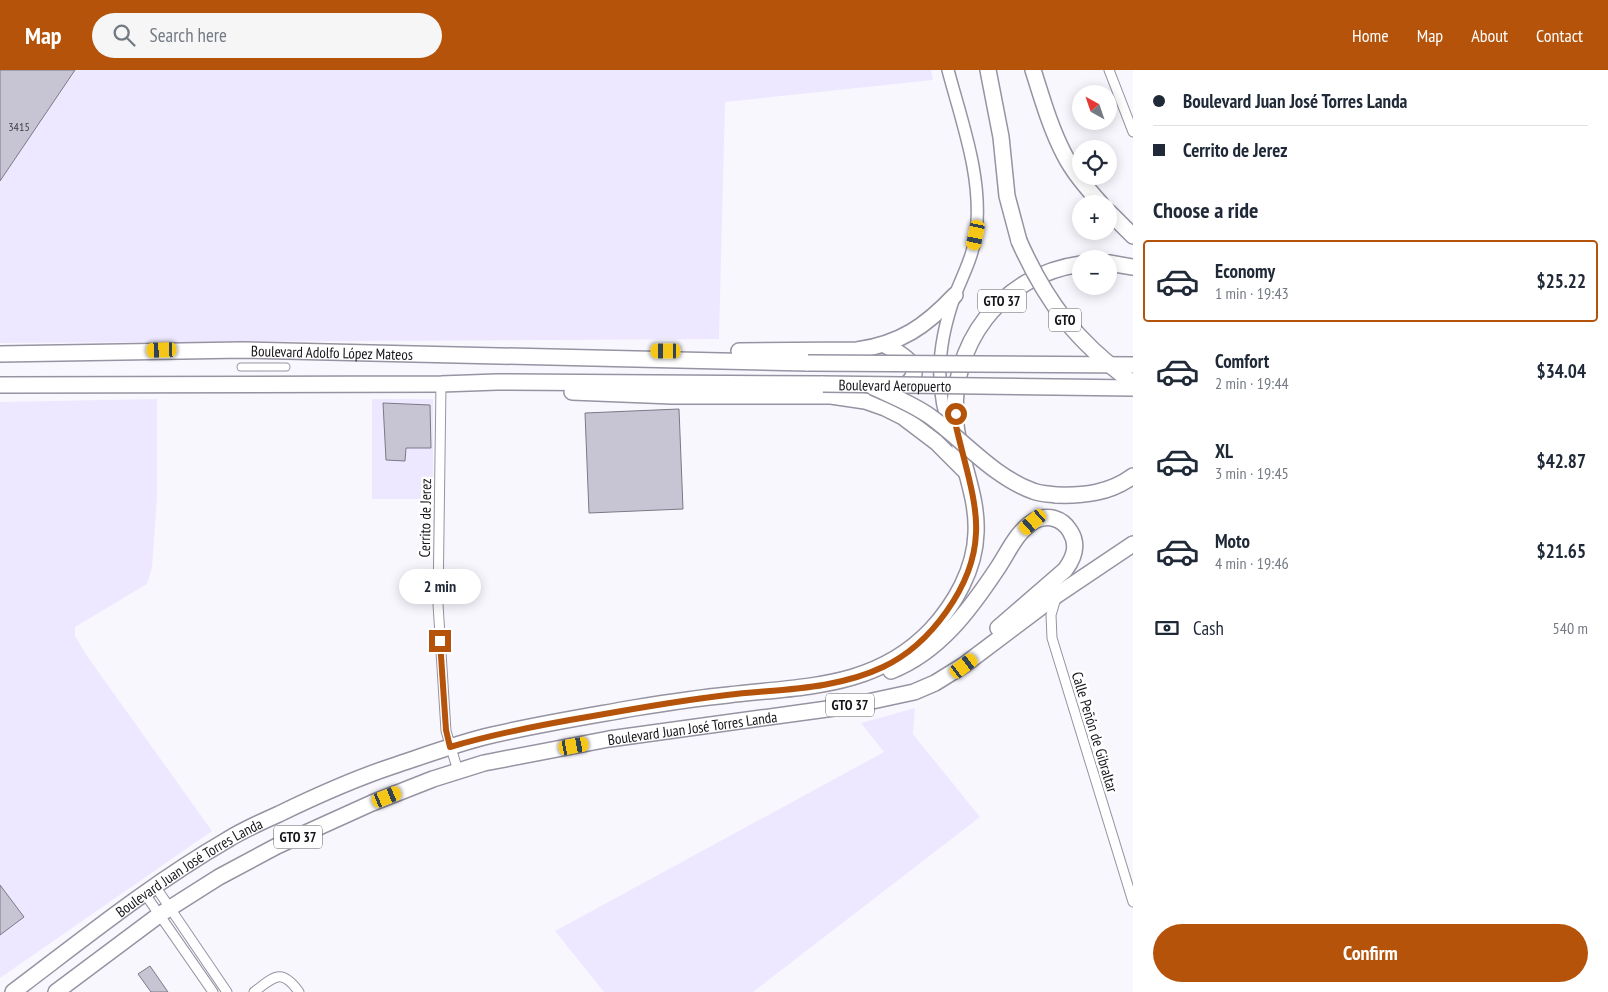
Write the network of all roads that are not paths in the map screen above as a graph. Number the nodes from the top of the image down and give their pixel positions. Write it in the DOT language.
graph roads {
  1 [pos="948,70"];
  2 [pos="988,70"];
  3 [pos="1033,70"];
  4 [pos="1109,70"];
  5 [pos="1133,132"];
  6 [pos="1093,195"];
  7 [pos="1117,219"];
  8 [pos="1127,227"];
  9 [pos="1133,236"];
  10 [pos="1117,264"];
  11 [pos="1072,266"];
  12 [pos="1133,267"];
  13 [pos="955,295"];
  14 [pos="885,345"];
  15 [pos="0,354"];
  16 [pos="490,357"];
  17 [pos="666,359"];
  18 [pos="1133,365"];
  19 [pos="241,367"];
  20 [pos="286,367"];
  21 [pos="497,382"];
  22 [pos="659,383"];
  23 [pos="1133,383"];
  24 [pos="441,384"];
  25 [pos="867,384"];
  26 [pos="0,385"];
  27 [pos="1133,388"];
  28 [pos="831,396"];
  29 [pos="966,472"];
  30 [pos="1133,476"];
  31 [pos="1133,544"];
  32 [pos="1065,570"];
  33 [pos="1056,595"];
  34 [pos="964,666"];
  35 [pos="832,683"];
  36 [pos="450,747"];
  37 [pos="458,771"];
  38 [pos="150,890"];
  39 [pos="1133,902"];
  40 [pos="165,912"];
  41 [pos="13,992"];
  42 [pos="56,992"];
  43 [pos="213,992"];
  44 [pos="227,992"];
  45 [pos="254,992"];
  46 [pos="299,992"];
  1 -- 13 [label="street"];
  2 -- 23 [label="main road, GTO, bridge"];
  3 -- 6 [label="main road"];
  4 -- 5 [label="street"];
  7 -- 8 [label="main road"];
  8 -- 9 [label="main road"];
  10 -- 12 [label="main road"];
  11 -- 29 [label="main road, Boulevard Juan José Torres Landa / GTO 37, bridge"];
  13 -- 14 [label="main road"];
  13 -- 29 [label="street"];
  14 -- 16 [label="main road"];
  14 -- 28 [label="main road"];
  15 -- 16 [label="main road, Boulevard Adolfo López Mateos"];
  16 -- 17 [label="main road, Boulevard Adolfo López Mateos"];
  17 -- 18 [label="main road, Boulevard Aeropuerto, bridge"];
  19 -- 20 [label="street"];
  21 -- 22 [label="main road, Boulevard Adolfo López Mateos"];
  21 -- 24 [label="main road, Boulevard Adolfo López Mateos"];
  21 -- 28 [label="main road"];
  22 -- 25 [label="main road, Boulevard Aeropuerto, bridge"];
  24 -- 26 [label="main road, Boulevard Adolfo López Mateos"];
  24 -- 36 [label="street, Cerrito de Jerez"];
  25 -- 27 [label="main road, Boulevard Aeropuerto, bridge"];
  25 -- 30 [label="main road, bridge"];
  28 -- 29 [label="main road"];
  29 -- 35 [label="main road, Boulevard Juan José Torres Landa / GTO 37"];
  31 -- 33 [label="main road, Boulevard Juan José Torres Landa / GTO 37"];
  32 -- 33 [label="street, Calle Peñón de Gibraltar"];
  32 -- 34 [label="main road"];
  32 -- 35 [label="main road"];
  33 -- 34 [label="main road, Boulevard Juan José Torres Landa / GTO 37"];
  33 -- 39 [label="street, Calle Peñón de Gibraltar"];
  34 -- 37 [label="main road, Boulevard Juan José Torres Landa / GTO 37"];
  35 -- 36 [label="main road, Boulevard Juan José Torres Landa / GTO 37"];
  36 -- 37 [label="street, Cerrito de Jerez"];
  36 -- 38 [label="main road, Boulevard Juan José Torres Landa / GTO 37"];
  37 -- 40 [label="main road, Boulevard Juan José Torres Landa / GTO 37"];
  38 -- 40 [label="street"];
  38 -- 40 [label="street"];
  38 -- 41 [label="main road, Boulevard Juan José Torres Landa / GTO 37"];
  40 -- 42 [label="main road, Boulevard Juan José Torres Landa / GTO 37"];
  40 -- 43 [label="street"];
  40 -- 44 [label="street"];
  45 -- 46 [label="street"];
}
